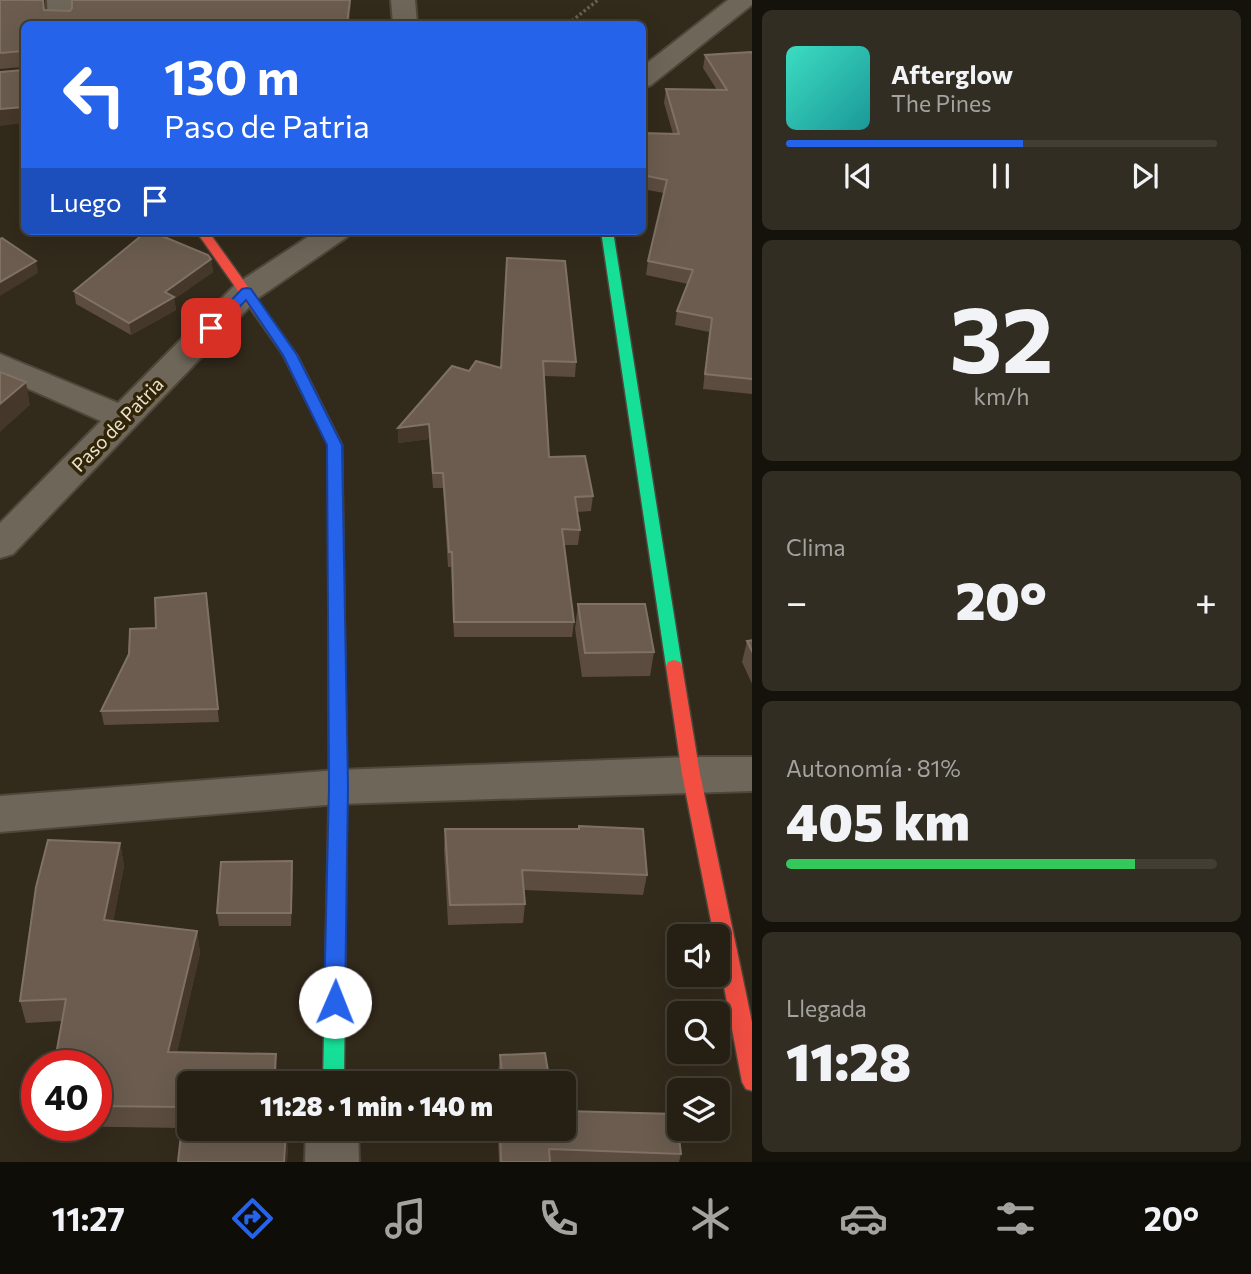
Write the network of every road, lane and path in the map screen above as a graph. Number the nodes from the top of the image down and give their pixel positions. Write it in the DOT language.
graph roads {
  1 [pos="58,0"];
  2 [pos="403,0"];
  3 [pos="598,0"];
  4 [pos="743,0"];
  5 [pos="60,21"];
  6 [pos="405,21"];
  7 [pos="572,21"];
  8 [pos="646,77"];
  9 [pos="205,235"];
  10 [pos="331,235"];
  11 [pos="608,235"];
  12 [pos="247,292"];
  13 [pos="0,364"];
  14 [pos="123,418"];
  15 [pos="0,545"];
  16 [pos="691,774"];
  17 [pos="752,774"];
  18 [pos="338,787"];
  19 [pos="0,814"];
  20 [pos="333,1071"];
  21 [pos="752,1082"];
  22 [pos="332,1141"];
  23 [pos="332,1162"];
  1 -- 5 [label="street"];
  2 -- 6 [label="street"];
  3 -- 7 [label="path"];
  4 -- 8 [label="street"];
  9 -- 12 [label="street"];
  10 -- 12 [label="street, Paso de Patria"];
  11 -- 16 [label="street"];
  12 -- 14 [label="street, Paso de Patria"];
  12 -- 18 [label="street"];
  13 -- 14 [label="street"];
  14 -- 15 [label="street, Paso de Patria"];
  16 -- 17 [label="street"];
  16 -- 18 [label="street"];
  16 -- 21 [label="street"];
  18 -- 19 [label="street"];
  18 -- 20 [label="street"];
  22 -- 23 [label="street"];
}
